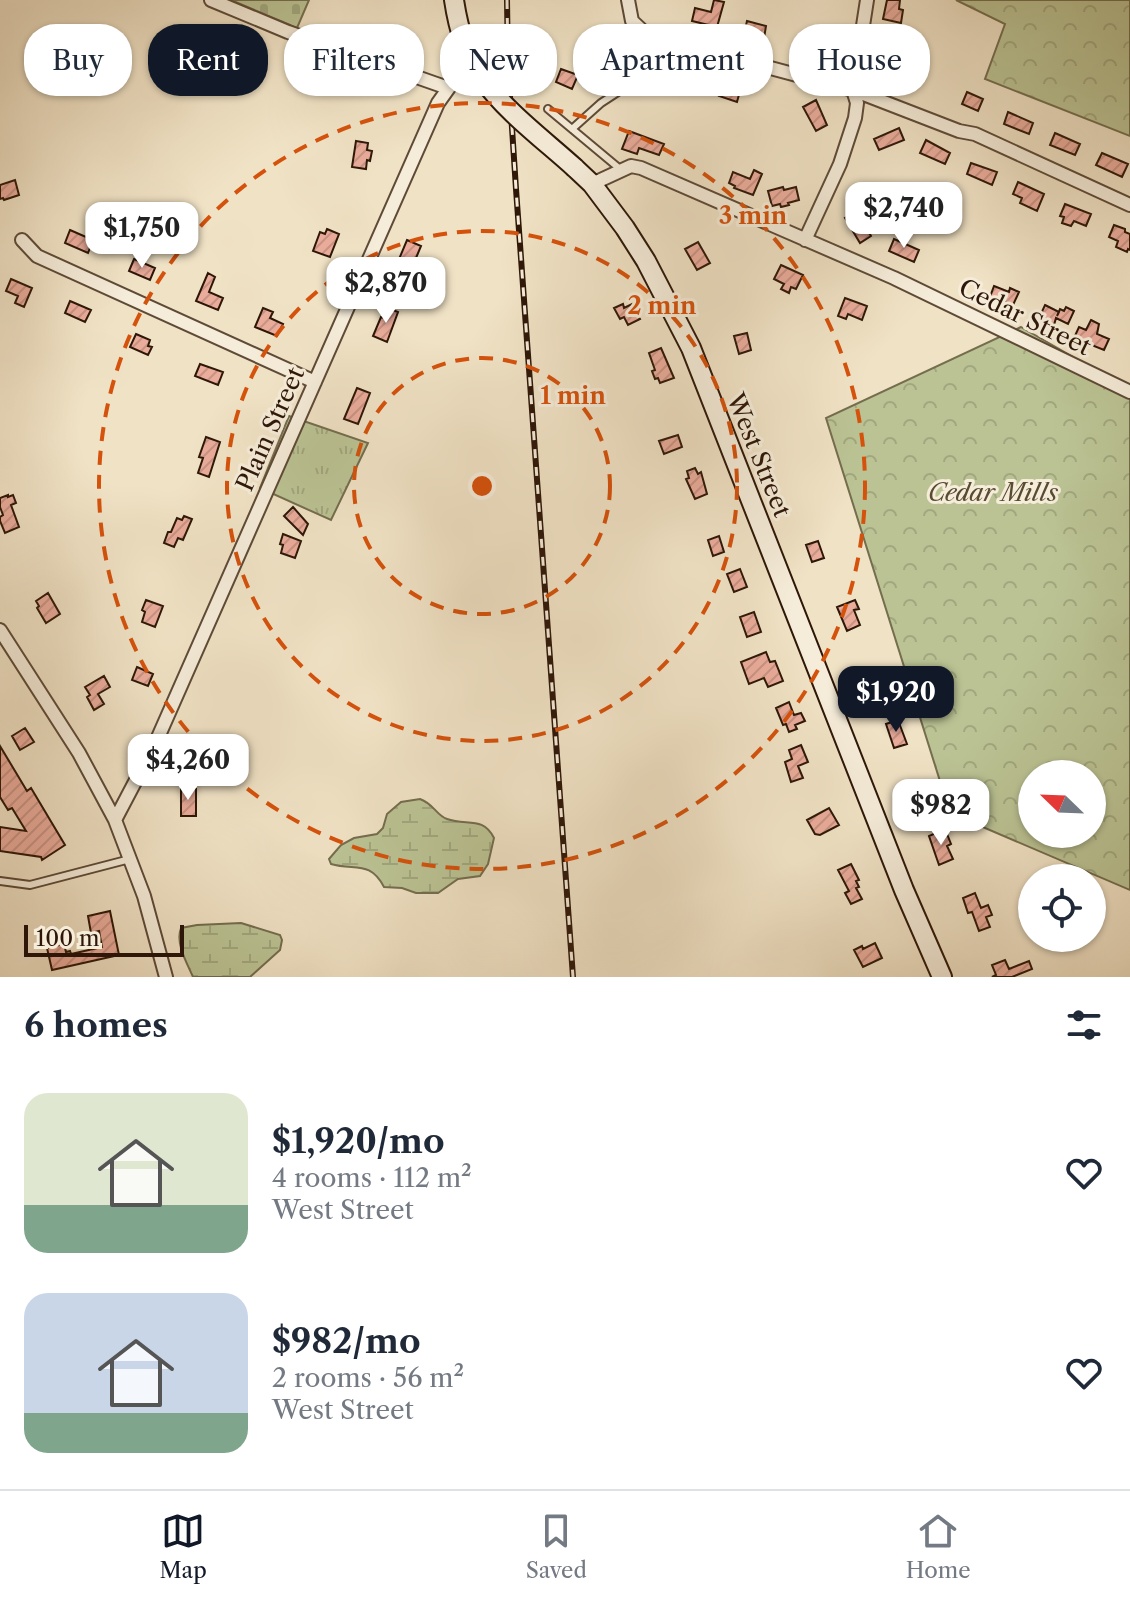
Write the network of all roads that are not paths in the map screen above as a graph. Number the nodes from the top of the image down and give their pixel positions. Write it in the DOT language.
graph roads {
  1 [pos="211,0"];
  2 [pos="454,0"];
  3 [pos="628,0"];
  4 [pos="867,0"];
  5 [pos="460,24"];
  6 [pos="863,24"];
  7 [pos="789,73"];
  8 [pos="440,85"];
  9 [pos="443,96"];
  10 [pos="496,96"];
  11 [pos="612,96"];
  12 [pos="855,96"];
  13 [pos="869,96"];
  14 [pos="548,109"];
  15 [pos="572,129"];
  16 [pos="620,169"];
  17 [pos="592,184"];
  18 [pos="1130,205"];
  19 [pos="22,240"];
  20 [pos="805,240"];
  21 [pos="315,382"];
  22 [pos="1130,392"];
  23 [pos="0,630"];
  24 [pos="115,820"];
  25 [pos="130,859"];
  26 [pos="0,881"];
  27 [pos="166,977"];
  28 [pos="942,977"];
  1 -- 8 [label="street"];
  2 -- 5 [label="main road, West Street"];
  3 -- 7 [label="street"];
  4 -- 6 [label="street"];
  9 -- 21 [label="street, Plain Street"];
  10 -- 17 [label="main road, West Street, bridge"];
  11 -- 15 [label="lane"];
  12 -- 20 [label="street"];
  13 -- 18 [label="street"];
  14 -- 15 [label="lane"];
  15 -- 16 [label="lane"];
  16 -- 17 [label="street"];
  16 -- 20 [label="street, Cedar Street"];
  17 -- 28 [label="main road, West Street"];
  19 -- 21 [label="street"];
  20 -- 22 [label="street, Cedar Street"];
  21 -- 24 [label="street, Plain Street"];
  23 -- 24 [label="street"];
  24 -- 25 [label="street"];
  25 -- 26 [label="lane"];
  25 -- 27 [label="street"];
}
